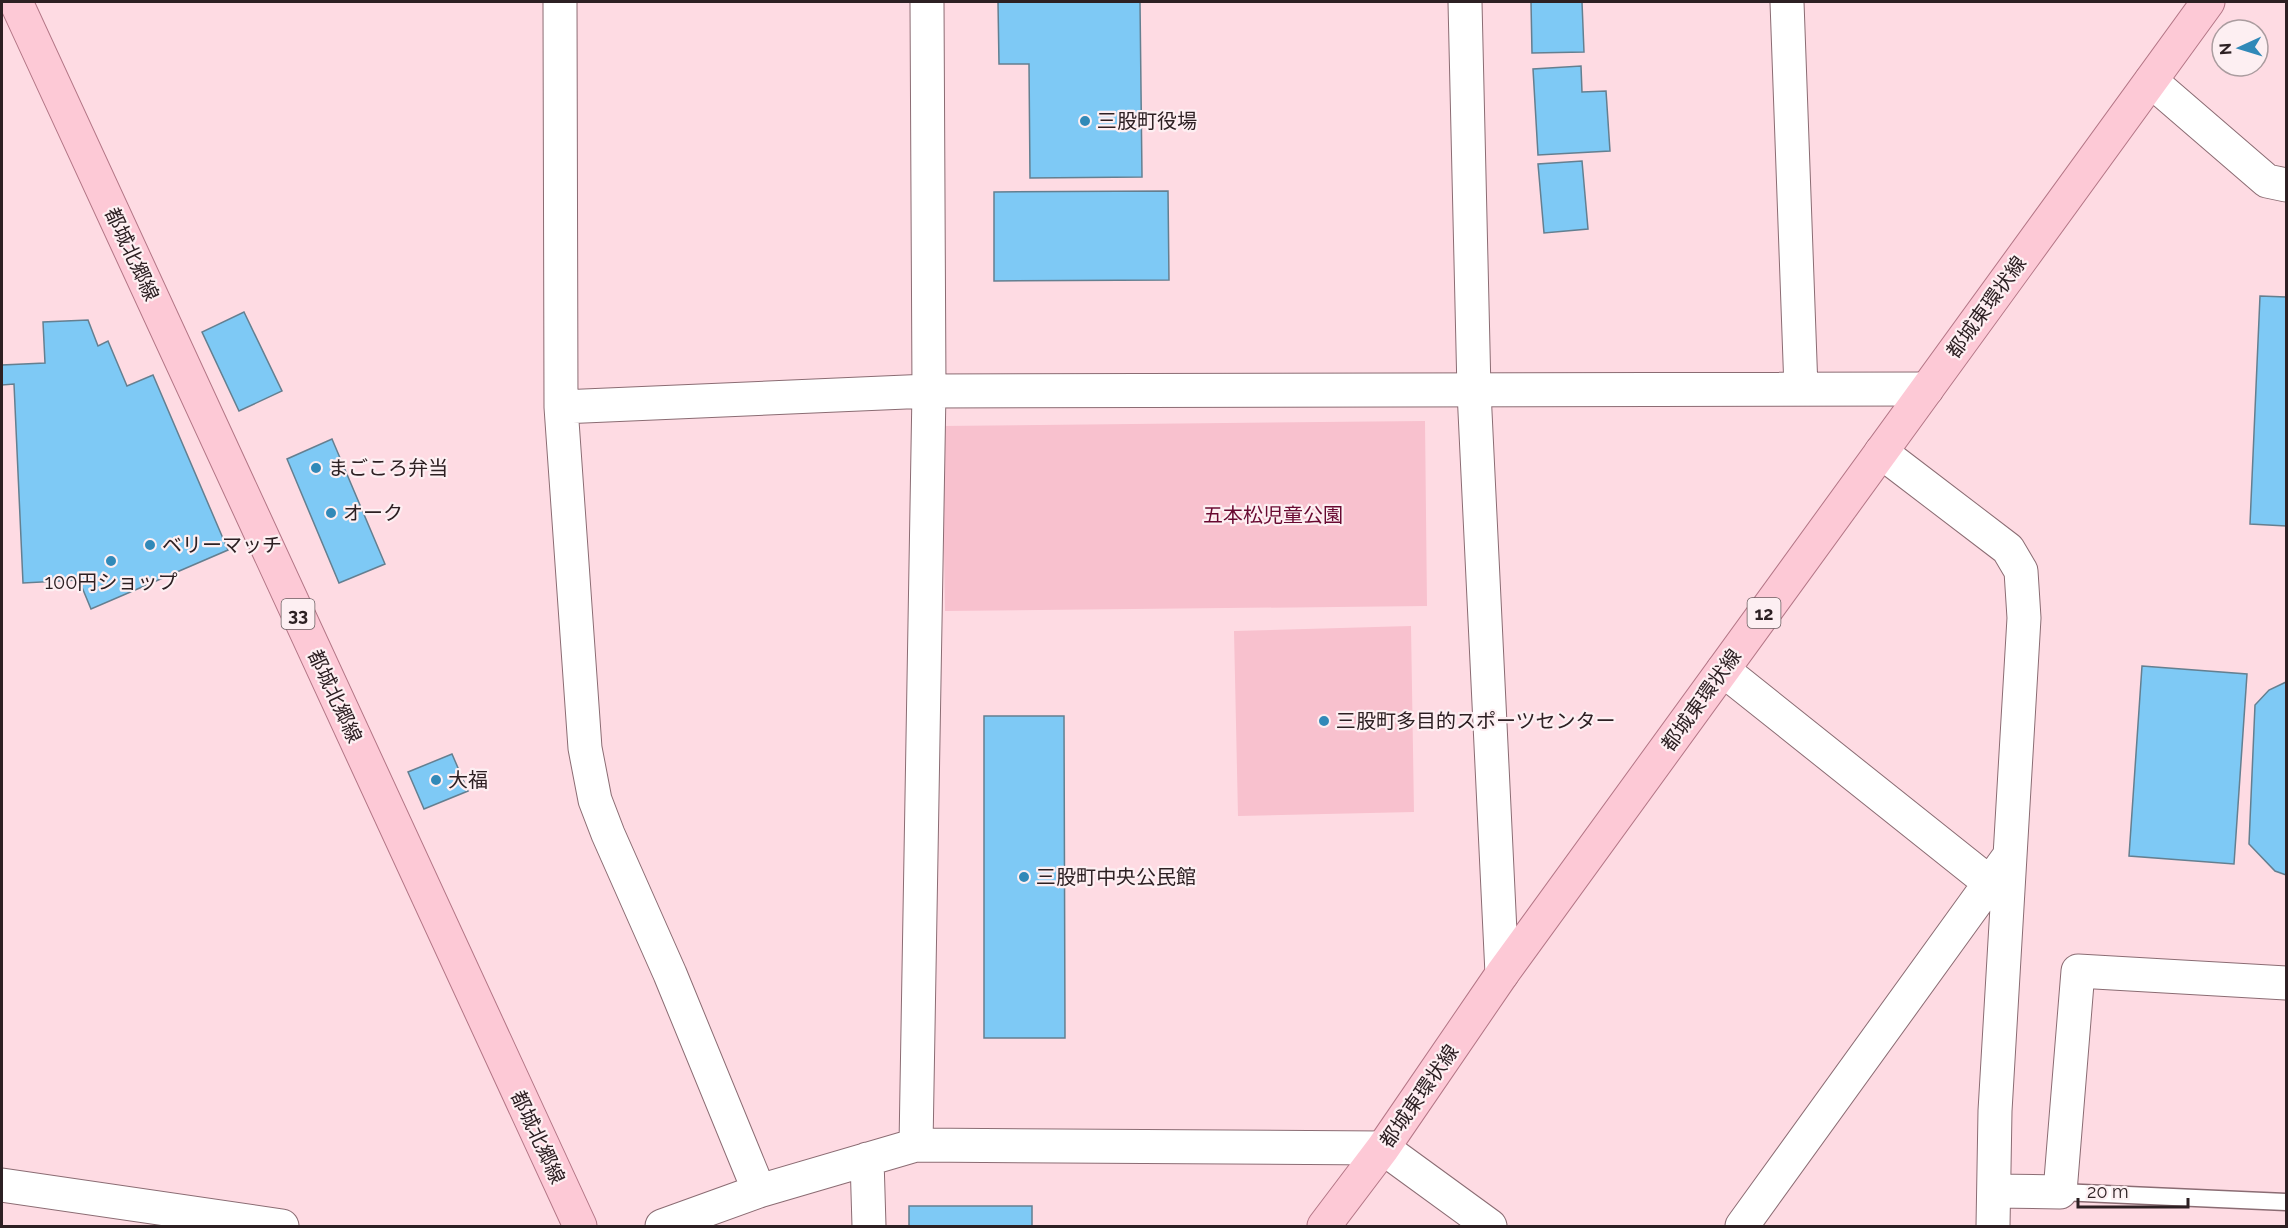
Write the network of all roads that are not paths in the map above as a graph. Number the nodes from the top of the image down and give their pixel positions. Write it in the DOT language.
graph roads {
  1 [pos="16,2"];
  2 [pos="560,2"];
  3 [pos="927,2"];
  4 [pos="1465,2"];
  5 [pos="1786,2"];
  6 [pos="2208,2"];
  7 [pos="2151,81"];
  8 [pos="2286,185"];
  9 [pos="1801,389"];
  10 [pos="1927,389"];
  11 [pos="1474,390"];
  12 [pos="929,391"];
  13 [pos="561,407"];
  14 [pos="1881,452"];
  15 [pos="1723,670"];
  16 [pos="2010,855"];
  17 [pos="1990,883"];
  18 [pos="1502,974"];
  19 [pos="2286,983"];
  20 [pos="916,1145"];
  21 [pos="1383,1148"];
  22 [pos="867,1159"];
  23 [pos="2,1185"];
  24 [pos="759,1191"];
  25 [pos="1994,1191"];
  26 [pos="2060,1192"];
  27 [pos="2286,1202"];
  28 [pos="282,1227"];
  29 [pos="580,1227"];
  30 [pos="662,1227"];
  31 [pos="869,1227"];
  32 [pos="1324,1227"];
  33 [pos="1490,1227"];
  34 [pos="1742,1227"];
  35 [pos="1993,1227"];
  1 -- 29 [label="main road, 都城北郷線 / 33"];
  2 -- 13 [label="street"];
  3 -- 12 [label="street"];
  4 -- 11 [label="street"];
  5 -- 9 [label="street"];
  6 -- 7 [label="main road, 都城東環状線 / 12"];
  7 -- 8 [label="street"];
  7 -- 10 [label="main road, 都城東環状線 / 12"];
  9 -- 10 [label="street"];
  9 -- 11 [label="street"];
  10 -- 14 [label="main road, 都城東環状線 / 12"];
  11 -- 12 [label="street"];
  11 -- 18 [label="street"];
  12 -- 13 [label="street"];
  12 -- 20 [label="street"];
  13 -- 24 [label="street"];
  14 -- 15 [label="main road, 都城東環状線 / 12"];
  14 -- 16 [label="street"];
  15 -- 17 [label="street"];
  15 -- 18 [label="main road, 都城東環状線 / 12"];
  16 -- 17 [label="street"];
  16 -- 25 [label="street"];
  17 -- 34 [label="street"];
  18 -- 21 [label="main road, 都城東環状線 / 12"];
  19 -- 26 [label="street"];
  20 -- 21 [label="street"];
  20 -- 22 [label="street"];
  21 -- 32 [label="main road, 都城東環状線 / 12"];
  21 -- 33 [label="street"];
  22 -- 24 [label="street"];
  22 -- 31 [label="street"];
  23 -- 28 [label="street"];
  24 -- 30 [label="street"];
  25 -- 26 [label="street"];
  25 -- 35 [label="street"];
  26 -- 27 [label="lane"];
}
